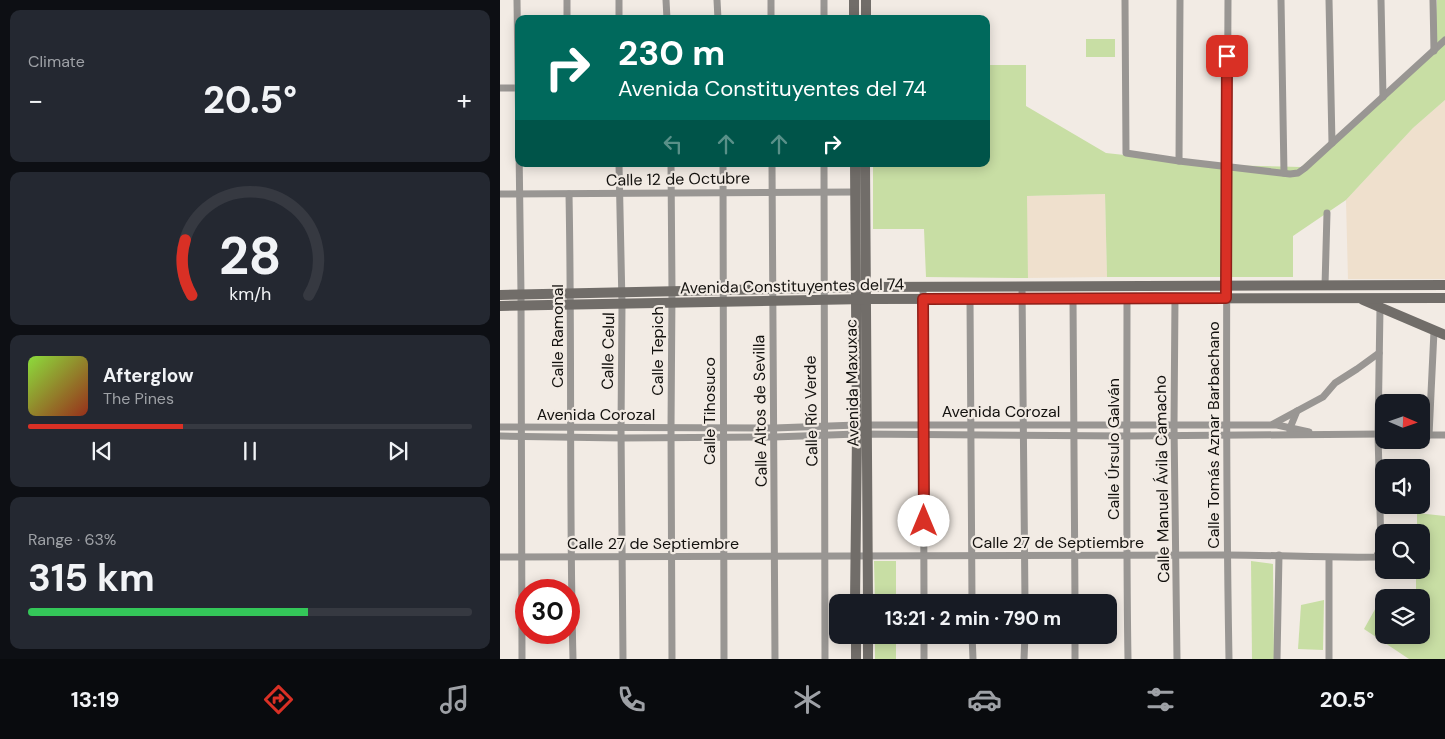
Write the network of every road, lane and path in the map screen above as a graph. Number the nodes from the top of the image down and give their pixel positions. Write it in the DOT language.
graph roads {
  1 [pos="517,0"];
  2 [pos="567,0"];
  3 [pos="619,0"];
  4 [pos="666,0"];
  5 [pos="717,0"];
  6 [pos="770,0"];
  7 [pos="824,0"];
  8 [pos="854,0"];
  9 [pos="866,0"];
  10 [pos="1125,0"];
  11 [pos="1180,0"];
  12 [pos="1228,0"];
  13 [pos="1281,0"];
  14 [pos="1329,0"];
  15 [pos="1381,0"];
  16 [pos="1433,0"];
  17 [pos="517,15"];
  18 [pos="567,15"];
  19 [pos="619,15"];
  20 [pos="667,15"];
  21 [pos="718,15"];
  22 [pos="771,15"];
  23 [pos="824,15"];
  24 [pos="854,15"];
  25 [pos="866,15"];
  26 [pos="1445,40"];
  27 [pos="1434,51"];
  28 [pos="500,88"];
  29 [pos="515,88"];
  30 [pos="1383,97"];
  31 [pos="1332,143"];
  32 [pos="1179,161"];
  33 [pos="519,167"];
  34 [pos="619,167"];
  35 [pos="671,167"];
  36 [pos="723,167"];
  37 [pos="772,167"];
  38 [pos="824,167"];
  39 [pos="855,167"];
  40 [pos="866,167"];
  41 [pos="1227,167"];
  42 [pos="1284,173"];
  43 [pos="824,191"];
  44 [pos="723,192"];
  45 [pos="773,192"];
  46 [pos="856,192"];
  47 [pos="619,193"];
  48 [pos="672,193"];
  49 [pos="500,194"];
  50 [pos="519,194"];
  51 [pos="570,194"];
  52 [pos="1326,213"];
  53 [pos="1445,285"];
  54 [pos="1226,286"];
  55 [pos="1325,286"];
  56 [pos="923,287"];
  57 [pos="1022,287"];
  58 [pos="1099,287"];
  59 [pos="824,288"];
  60 [pos="860,288"];
  61 [pos="772,289"];
  62 [pos="722,290"];
  63 [pos="672,291"];
  64 [pos="621,292"];
  65 [pos="571,293"];
  66 [pos="520,294"];
  67 [pos="500,295"];
  68 [pos="1022,298"];
  69 [pos="1073,298"];
  70 [pos="1100,298"];
  71 [pos="1127,298"];
  72 [pos="1175,298"];
  73 [pos="1226,298"];
  74 [pos="1360,298"];
  75 [pos="1445,298"];
  76 [pos="855,299"];
  77 [pos="866,299"];
  78 [pos="923,299"];
  79 [pos="970,299"];
  80 [pos="824,300"];
  81 [pos="772,301"];
  82 [pos="723,302"];
  83 [pos="671,303"];
  84 [pos="622,304"];
  85 [pos="571,305"];
  86 [pos="500,306"];
  87 [pos="521,306"];
  88 [pos="1380,308"];
  89 [pos="1434,331"];
  90 [pos="1445,336"];
  91 [pos="1379,352"];
  92 [pos="1380,394"];
  93 [pos="1429,394"];
  94 [pos="1298,411"];
  95 [pos="923,425"];
  96 [pos="971,425"];
  97 [pos="1023,425"];
  98 [pos="1073,425"];
  99 [pos="1128,425"];
  100 [pos="1174,425"];
  101 [pos="1227,425"];
  102 [pos="1271,425"];
  103 [pos="825,426"];
  104 [pos="500,427"];
  105 [pos="521,427"];
  106 [pos="570,428"];
  107 [pos="621,428"];
  108 [pos="670,428"];
  109 [pos="723,428"];
  110 [pos="774,428"];
  111 [pos="862,430"];
  112 [pos="1290,431"];
  113 [pos="1227,434"];
  114 [pos="1375,434"];
  115 [pos="826,435"];
  116 [pos="923,435"];
  117 [pos="971,435"];
  118 [pos="1074,435"];
  119 [pos="1174,435"];
  120 [pos="1430,435"];
  121 [pos="1445,435"];
  122 [pos="500,436"];
  123 [pos="521,436"];
  124 [pos="1023,436"];
  125 [pos="1127,436"];
  126 [pos="671,437"];
  127 [pos="724,437"];
  128 [pos="774,437"];
  129 [pos="570,438"];
  130 [pos="621,438"];
  131 [pos="1381,449"];
  132 [pos="1227,555"];
  133 [pos="1279,555"];
  134 [pos="622,556"];
  135 [pos="672,556"];
  136 [pos="724,556"];
  137 [pos="774,556"];
  138 [pos="825,556"];
  139 [pos="855,556"];
  140 [pos="868,556"];
  141 [pos="924,556"];
  142 [pos="971,556"];
  143 [pos="1024,556"];
  144 [pos="1075,556"];
  145 [pos="1126,556"];
  146 [pos="1176,556"];
  147 [pos="500,557"];
  148 [pos="522,557"];
  149 [pos="570,557"];
  150 [pos="1329,558"];
  151 [pos="855,594"];
  152 [pos="868,594"];
  153 [pos="924,594"];
  154 [pos="972,594"];
  155 [pos="1024,594"];
  156 [pos="1075,594"];
  157 [pos="856,644"];
  158 [pos="868,644"];
  159 [pos="924,644"];
  160 [pos="972,644"];
  161 [pos="1024,644"];
  162 [pos="1075,644"];
  163 [pos="522,659"];
  164 [pos="573,659"];
  165 [pos="623,659"];
  166 [pos="672,659"];
  167 [pos="724,659"];
  168 [pos="775,659"];
  169 [pos="825,659"];
  170 [pos="856,659"];
  171 [pos="868,659"];
  172 [pos="924,659"];
  173 [pos="973,659"];
  174 [pos="1024,659"];
  175 [pos="1075,659"];
  176 [pos="1128,659"];
  177 [pos="1177,659"];
  178 [pos="1228,659"];
  179 [pos="1277,659"];
  180 [pos="1329,659"];
  1 -- 17 [label="street"];
  2 -- 18 [label="street"];
  3 -- 19 [label="street"];
  4 -- 20 [label="street"];
  5 -- 21 [label="street"];
  6 -- 22 [label="street"];
  7 -- 23 [label="street"];
  8 -- 24 [label="main road"];
  9 -- 25 [label="main road"];
  10 -- 32 [label="street"];
  11 -- 32 [label="street"];
  12 -- 41 [label="street, Calle Tomás Aznar Barbachano"];
  13 -- 42 [label="street"];
  14 -- 31 [label="street"];
  15 -- 30 [label="street"];
  16 -- 27 [label="street"];
  26 -- 27 [label="street"];
  27 -- 30 [label="street"];
  28 -- 29 [label="street"];
  30 -- 31 [label="street"];
  31 -- 42 [label="street"];
  32 -- 41 [label="street"];
  33 -- 50 [label="street"];
  34 -- 47 [label="street, Calle Celul"];
  35 -- 48 [label="street, Calle Tepich"];
  36 -- 44 [label="street, Calle Tihosuco"];
  37 -- 45 [label="street, Calle Altos de Sevilla"];
  38 -- 43 [label="street, Calle Río Verde"];
  39 -- 46 [label="main road, Avenida Maxuxac"];
  40 -- 60 [label="main road, Avenida Maxuxac"];
  41 -- 42 [label="street"];
  41 -- 54 [label="street, Calle Tomás Aznar Barbachano"];
  43 -- 45 [label="street, Calle 12 de Octubre"];
  43 -- 46 [label="street, Calle 12 de Octubre"];
  43 -- 59 [label="street, Calle Río Verde"];
  44 -- 45 [label="street, Calle 12 de Octubre"];
  44 -- 48 [label="street, Calle 12 de Octubre"];
  44 -- 62 [label="street, Calle Tihosuco"];
  45 -- 61 [label="street, Calle Altos de Sevilla"];
  46 -- 60 [label="main road, Avenida Maxuxac"];
  47 -- 48 [label="street, Calle 12 de Octubre"];
  47 -- 51 [label="street, Calle 12 de Octubre"];
  47 -- 64 [label="street, Calle Celul"];
  48 -- 63 [label="street, Calle Tepich"];
  49 -- 50 [label="street, Calle 12 de Octubre"];
  50 -- 51 [label="street, Calle 12 de Octubre"];
  50 -- 66 [label="street"];
  51 -- 65 [label="street, Calle Ramonal"];
  52 -- 55 [label="street"];
  53 -- 55 [label="main road, Avenida Constituyentes del 74"];
  54 -- 55 [label="main road, Avenida Constituyentes del 74"];
  54 -- 58 [label="main road, Avenida Constituyentes del 74"];
  54 -- 73 [label="street, Calle Tomás Aznar Barbachano"];
  56 -- 57 [label="main road, Avenida Constituyentes del 74"];
  56 -- 60 [label="main road, Avenida Constituyentes del 74"];
  56 -- 78 [label="street"];
  57 -- 58 [label="main road, Avenida Constituyentes del 74"];
  57 -- 68 [label="street"];
  58 -- 70 [label="main road"];
  59 -- 60 [label="main road, Avenida Constituyentes del 74"];
  59 -- 61 [label="main road, Avenida Constituyentes del 74"];
  59 -- 80 [label="street, Calle Río Verde"];
  60 -- 76 [label="main road, Avenida Maxuxac"];
  60 -- 77 [label="main road, Avenida Maxuxac"];
  61 -- 62 [label="main road, Avenida Constituyentes del 74"];
  61 -- 81 [label="street, Calle Altos de Sevilla"];
  62 -- 63 [label="main road, Avenida Constituyentes del 74"];
  62 -- 82 [label="street, Calle Tihosuco"];
  63 -- 64 [label="main road, Avenida Constituyentes del 74"];
  63 -- 83 [label="street, Calle Tepich"];
  64 -- 65 [label="main road, Avenida Constituyentes del 74"];
  64 -- 84 [label="street, Calle Celul"];
  65 -- 66 [label="main road, Avenida Constituyentes del 74"];
  65 -- 85 [label="street, Calle Ramonal"];
  66 -- 67 [label="main road, Avenida Constituyentes del 74"];
  66 -- 87 [label="street"];
  68 -- 69 [label="main road, Avenida Constituyentes del 74"];
  68 -- 79 [label="main road, Avenida Constituyentes del 74"];
  68 -- 97 [label="street"];
  69 -- 70 [label="main road, Avenida Constituyentes del 74"];
  69 -- 98 [label="street"];
  70 -- 71 [label="main road, Avenida Constituyentes del 74"];
  71 -- 72 [label="main road, Avenida Constituyentes del 74"];
  71 -- 99 [label="street, Calle Úrsulo Galván"];
  72 -- 73 [label="main road, Avenida Constituyentes del 74"];
  72 -- 100 [label="street, Calle Manuel Ávila Camacho"];
  73 -- 74 [label="main road, Avenida Constituyentes del 74"];
  73 -- 101 [label="street, Calle Tomás Aznar Barbachano"];
  74 -- 75 [label="main road, Avenida Constituyentes del 74"];
  74 -- 88 [label="main road"];
  76 -- 77 [label="main road, Avenida Constituyentes del 74"];
  76 -- 80 [label="main road, Avenida Constituyentes del 74"];
  76 -- 111 [label="main road, Avenida Maxuxac"];
  77 -- 78 [label="main road, Avenida Constituyentes del 74"];
  77 -- 111 [label="main road, Avenida Maxuxac"];
  78 -- 79 [label="main road, Avenida Constituyentes del 74"];
  78 -- 95 [label="street"];
  79 -- 96 [label="street"];
  80 -- 81 [label="main road, Avenida Constituyentes del 74"];
  80 -- 103 [label="street, Calle Río Verde"];
  81 -- 82 [label="main road, Avenida Constituyentes del 74"];
  81 -- 110 [label="street, Calle Altos de Sevilla"];
  82 -- 83 [label="main road, Avenida Constituyentes del 74"];
  82 -- 109 [label="street, Calle Tihosuco"];
  83 -- 84 [label="main road, Avenida Constituyentes del 74"];
  83 -- 108 [label="street, Calle Tepich"];
  84 -- 85 [label="main road, Avenida Constituyentes del 74"];
  84 -- 107 [label="street, Calle Celul"];
  85 -- 87 [label="main road, Avenida Constituyentes del 74"];
  85 -- 106 [label="street, Calle Ramonal"];
  86 -- 87 [label="main road, Avenida Constituyentes del 74"];
  87 -- 105 [label="street"];
  88 -- 89 [label="main road"];
  88 -- 91 [label="street"];
  89 -- 90 [label="main road"];
  89 -- 93 [label="street"];
  91 -- 92 [label="street"];
  91 -- 94 [label="street"];
  94 -- 102 [label="street"];
  94 -- 112 [label="street"];
  95 -- 96 [label="street, Avenida Corozal"];
  95 -- 111 [label="street, Avenida Corozal"];
  95 -- 116 [label="street"];
  96 -- 97 [label="street, Avenida Corozal"];
  96 -- 117 [label="street"];
  97 -- 98 [label="street, Avenida Corozal"];
  97 -- 124 [label="street"];
  98 -- 99 [label="street, Avenida Corozal"];
  98 -- 118 [label="street"];
  99 -- 100 [label="street, Avenida Corozal"];
  99 -- 125 [label="street, Calle Úrsulo Galván"];
  100 -- 101 [label="street, Avenida Corozal"];
  100 -- 119 [label="street, Calle Manuel Ávila Camacho"];
  101 -- 102 [label="street, Avenida Corozal"];
  101 -- 113 [label="street, Calle Tomás Aznar Barbachano"];
  102 -- 112 [label="street, Avenida Corozal"];
  103 -- 110 [label="street, Avenida Corozal"];
  103 -- 111 [label="street, Avenida Corozal"];
  103 -- 115 [label="street, Calle Río Verde"];
  104 -- 105 [label="street, Avenida Corozal"];
  105 -- 106 [label="street, Avenida Corozal"];
  105 -- 123 [label="street"];
  106 -- 107 [label="street, Avenida Corozal"];
  106 -- 129 [label="street, Calle Ramonal"];
  107 -- 108 [label="street, Avenida Corozal"];
  107 -- 130 [label="street, Calle Celul"];
  108 -- 109 [label="street, Avenida Corozal"];
  108 -- 126 [label="street, Calle Tepich"];
  109 -- 110 [label="street, Avenida Corozal"];
  109 -- 127 [label="street, Calle Tihosuco"];
  110 -- 128 [label="street, Calle Altos de Sevilla"];
  111 -- 115 [label="street, Avenida Corozal"];
  111 -- 116 [label="street, Avenida Corozal"];
  111 -- 139 [label="main road, Avenida Maxuxac"];
  111 -- 140 [label="main road, Avenida Maxuxac"];
  112 -- 113 [label="street, Avenida Corozal"];
  112 -- 114 [label="street, Avenida Corozal"];
  113 -- 119 [label="street, Avenida Corozal"];
  113 -- 132 [label="street, Calle Tomás Aznar Barbachano"];
  115 -- 128 [label="street, Avenida Corozal"];
  115 -- 138 [label="street, Calle Río Verde"];
  116 -- 117 [label="street, Avenida Corozal"];
  116 -- 141 [label="street"];
  117 -- 124 [label="street, Avenida Corozal"];
  117 -- 142 [label="street"];
  118 -- 124 [label="street, Avenida Corozal"];
  118 -- 125 [label="street, Avenida Corozal"];
  118 -- 144 [label="street"];
  119 -- 125 [label="street, Avenida Corozal"];
  119 -- 146 [label="street, Calle Manuel Ávila Camacho"];
  120 -- 121 [label="street"];
  122 -- 123 [label="street, Avenida Corozal"];
  123 -- 129 [label="street, Avenida Corozal"];
  123 -- 148 [label="street"];
  124 -- 143 [label="street"];
  125 -- 145 [label="street, Calle Úrsulo Galván"];
  126 -- 127 [label="street, Avenida Corozal"];
  126 -- 130 [label="street, Avenida Corozal"];
  126 -- 135 [label="street, Calle Tepich"];
  127 -- 128 [label="street, Avenida Corozal"];
  127 -- 136 [label="street, Calle Tihosuco"];
  128 -- 137 [label="street, Calle Altos de Sevilla"];
  129 -- 130 [label="street, Avenida Corozal"];
  129 -- 149 [label="street, Calle Ramonal"];
  130 -- 134 [label="street, Calle Celul"];
  131 -- 150 [label="street, Calle 27 de Septiembre"];
  132 -- 133 [label="street, Calle 27 de Septiembre"];
  132 -- 146 [label="street, Calle 27 de Septiembre"];
  132 -- 178 [label="street, Calle Tomás Aznar Barbachano"];
  133 -- 150 [label="street, Calle 27 de Septiembre"];
  133 -- 179 [label="street"];
  134 -- 135 [label="street, Calle 27 de Septiembre"];
  134 -- 149 [label="street, Calle 27 de Septiembre"];
  134 -- 165 [label="street, Calle Celul"];
  135 -- 136 [label="street, Calle 27 de Septiembre"];
  135 -- 166 [label="street, Calle Tepich"];
  136 -- 137 [label="street, Calle 27 de Septiembre"];
  136 -- 167 [label="street, Calle Tihosuco"];
  137 -- 138 [label="street, Calle 27 de Septiembre"];
  137 -- 168 [label="street, Calle Altos de Sevilla"];
  138 -- 139 [label="street, Calle 27 de Septiembre"];
  138 -- 169 [label="street, Calle Río Verde"];
  139 -- 140 [label="street, Calle 27 de Septiembre"];
  139 -- 151 [label="main road, Avenida Maxuxac"];
  140 -- 141 [label="street, Calle 27 de Septiembre"];
  140 -- 152 [label="main road, Avenida Maxuxac"];
  141 -- 142 [label="street, Calle 27 de Septiembre"];
  141 -- 153 [label="street"];
  142 -- 143 [label="street, Calle 27 de Septiembre"];
  142 -- 154 [label="street"];
  143 -- 144 [label="street, Calle 27 de Septiembre"];
  143 -- 155 [label="street"];
  144 -- 145 [label="street, Calle 27 de Septiembre"];
  144 -- 156 [label="street"];
  145 -- 146 [label="street, Calle 27 de Septiembre"];
  145 -- 176 [label="street, Calle Úrsulo Galván"];
  146 -- 177 [label="street, Calle Manuel Ávila Camacho"];
  147 -- 148 [label="street, Calle 27 de Septiembre"];
  148 -- 149 [label="street, Calle 27 de Septiembre"];
  148 -- 163 [label="street"];
  149 -- 164 [label="street, Calle Ramonal"];
  150 -- 180 [label="street"];
  157 -- 170 [label="main road"];
  158 -- 171 [label="main road"];
  159 -- 172 [label="street"];
  160 -- 173 [label="street"];
  161 -- 174 [label="street"];
  162 -- 175 [label="street"];
}
